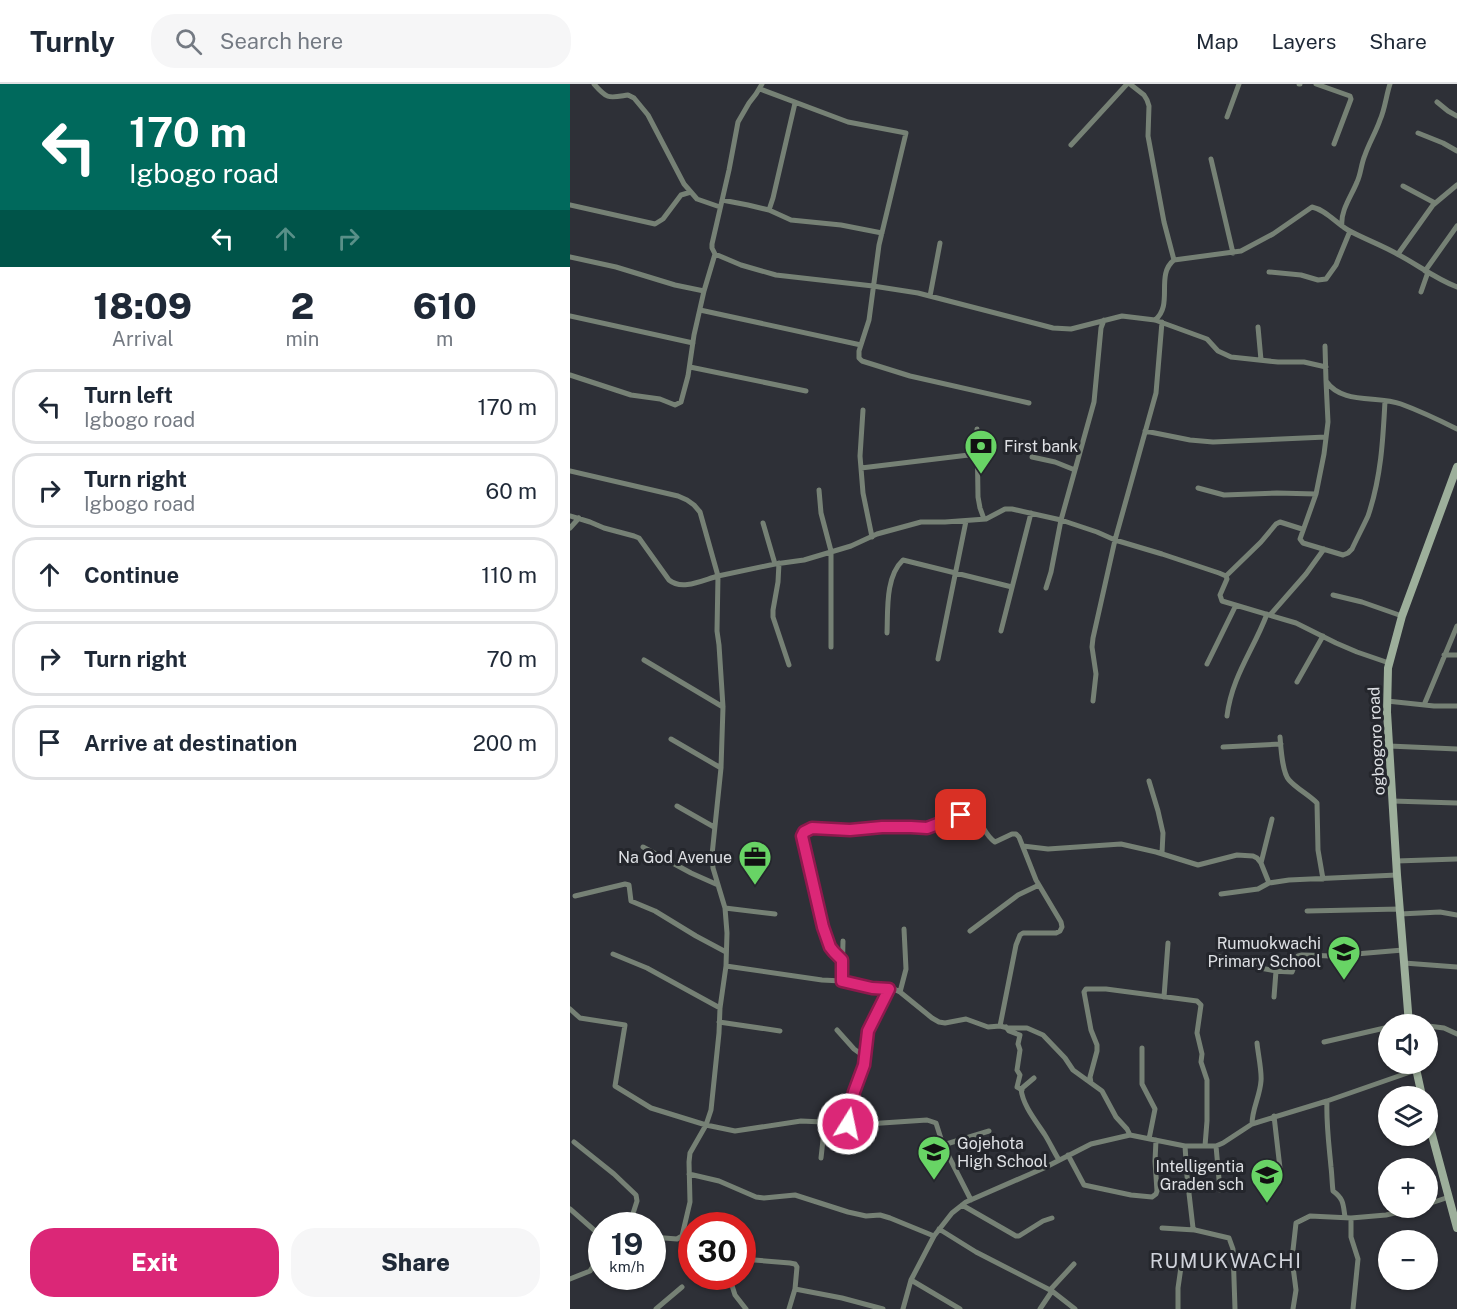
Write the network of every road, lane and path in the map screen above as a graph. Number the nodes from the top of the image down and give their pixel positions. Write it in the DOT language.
graph roads {
  1 [pos="594,84"];
  2 [pos="1128,84"];
  3 [pos="1239,84"];
  4 [pos="1316,84"];
  5 [pos="1390,84"];
  6 [pos="761,86"];
  7 [pos="1437,102"];
  8 [pos="795,103"];
  9 [pos="1457,116"];
  10 [pos="1227,117"];
  11 [pos="1418,133"];
  12 [pos="1334,144"];
  13 [pos="1071,145"];
  14 [pos="1457,151"];
  15 [pos="1211,159"];
  16 [pos="1457,185"];
  17 [pos="1403,186"];
  18 [pos="691,192"];
  19 [pos="722,200"];
  20 [pos="1436,203"];
  21 [pos="570,205"];
  22 [pos="720,207"];
  23 [pos="769,210"];
  24 [pos="1342,226"];
  25 [pos="1457,226"];
  26 [pos="1350,231"];
  27 [pos="882,233"];
  28 [pos="940,243"];
  29 [pos="1233,253"];
  30 [pos="715,254"];
  31 [pos="1398,254"];
  32 [pos="570,257"];
  33 [pos="1174,260"];
  34 [pos="1426,271"];
  35 [pos="1269,272"];
  36 [pos="873,286"];
  37 [pos="1457,286"];
  38 [pos="704,291"];
  39 [pos="1421,292"];
  40 [pos="930,296"];
  41 [pos="700,310"];
  42 [pos="570,316"];
  43 [pos="1104,320"];
  44 [pos="1155,320"];
  45 [pos="1162,322"];
  46 [pos="1258,327"];
  47 [pos="693,343"];
  48 [pos="861,345"];
  49 [pos="1325,346"];
  50 [pos="1261,360"];
  51 [pos="690,367"];
  52 [pos="1326,367"];
  53 [pos="570,375"];
  54 [pos="1326,381"];
  55 [pos="806,391"];
  56 [pos="1385,401"];
  57 [pos="1029,403"];
  58 [pos="863,410"];
  59 [pos="977,429"];
  60 [pos="1457,429"];
  61 [pos="1145,431"];
  62 [pos="1326,437"];
  63 [pos="977,454"];
  64 [pos="1032,457"];
  65 [pos="1457,467"];
  66 [pos="861,468"];
  67 [pos="1075,470"];
  68 [pos="570,471"];
  69 [pos="1198,488"];
  70 [pos="819,490"];
  71 [pos="1316,494"];
  72 [pos="1031,513"];
  73 [pos="570,516"];
  74 [pos="579,518"];
  75 [pos="984,519"];
  76 [pos="1061,520"];
  77 [pos="966,521"];
  78 [pos="763,523"];
  79 [pos="570,528"];
  80 [pos="1302,529"];
  81 [pos="872,537"];
  82 [pos="1115,540"];
  83 [pos="1324,549"];
  84 [pos="831,551"];
  85 [pos="777,563"];
  86 [pos="956,572"];
  87 [pos="718,576"];
  88 [pos="1226,576"];
  89 [pos="1012,587"];
  90 [pos="1046,588"];
  91 [pos="1333,595"];
  92 [pos="1236,605"];
  93 [pos="1269,615"];
  94 [pos="1402,616"];
  95 [pos="1457,626"];
  96 [pos="1001,631"];
  97 [pos="887,633"];
  98 [pos="1323,636"];
  99 [pos="831,647"];
  100 [pos="1457,655"];
  101 [pos="1444,656"];
  102 [pos="938,659"];
  103 [pos="644,660"];
  104 [pos="1389,663"];
  105 [pos="1207,664"];
  106 [pos="789,665"];
  107 [pos="1297,682"];
  108 [pos="1093,701"];
  109 [pos="1387,701"];
  110 [pos="1424,705"];
  111 [pos="1457,706"];
  112 [pos="723,707"];
  113 [pos="1227,716"];
  114 [pos="1280,736"];
  115 [pos="671,740"];
  116 [pos="1281,744"];
  117 [pos="1389,746"];
  118 [pos="1223,747"];
  119 [pos="1457,749"];
  120 [pos="721,768"];
  121 [pos="1149,781"];
  122 [pos="1392,801"];
  123 [pos="1457,802"];
  124 [pos="677,806"];
  125 [pos="1272,819"];
  126 [pos="714,827"];
  127 [pos="1023,846"];
  128 [pos="643,847"];
  129 [pos="1162,853"];
  130 [pos="1457,859"];
  131 [pos="1396,861"];
  132 [pos="1262,863"];
  133 [pos="1397,875"];
  134 [pos="1323,879"];
  135 [pos="1269,883"];
  136 [pos="718,885"];
  137 [pos="1038,885"];
  138 [pos="1221,894"];
  139 [pos="575,896"];
  140 [pos="724,908"];
  141 [pos="1307,911"];
  142 [pos="1400,912"];
  143 [pos="776,914"];
  144 [pos="1457,915"];
  145 [pos="904,929"];
  146 [pos="970,931"];
  147 [pos="843,941"];
  148 [pos="1168,944"];
  149 [pos="1403,950"];
  150 [pos="726,952"];
  151 [pos="614,954"];
  152 [pos="1219,957"];
  153 [pos="842,960"];
  154 [pos="1404,963"];
  155 [pos="726,966"];
  156 [pos="1457,967"];
  157 [pos="1276,971"];
  158 [pos="842,981"];
  159 [pos="889,989"];
  160 [pos="900,992"];
  161 [pos="1164,997"];
  162 [pos="1274,997"];
  163 [pos="720,1008"];
  164 [pos="570,1009"];
  165 [pos="1406,1014"];
  166 [pos="719,1022"];
  167 [pos="1003,1026"];
  168 [pos="1438,1027"];
  169 [pos="837,1030"];
  170 [pos="1378,1030"];
  171 [pos="780,1031"];
  172 [pos="1457,1034"];
  173 [pos="1257,1042"];
  174 [pos="1324,1042"];
  175 [pos="1142,1048"];
  176 [pos="865,1057"];
  177 [pos="1398,1074"];
  178 [pos="1034,1078"];
  179 [pos="1091,1083"];
  180 [pos="1022,1090"];
  181 [pos="1327,1101"];
  182 [pos="852,1105"];
  183 [pos="1274,1116"];
  184 [pos="825,1122"];
  185 [pos="848,1124"];
  186 [pos="867,1124"];
  187 [pos="1252,1124"];
  188 [pos="706,1125"];
  189 [pos="989,1131"];
  190 [pos="1130,1135"];
  191 [pos="1153,1140"];
  192 [pos="574,1142"];
  193 [pos="943,1145"];
  194 [pos="1185,1146"];
  195 [pos="1205,1146"];
  196 [pos="1216,1146"];
  197 [pos="1435,1146"];
  198 [pos="1068,1155"];
  199 [pos="821,1158"];
  200 [pos="1059,1160"];
  201 [pos="689,1174"];
  202 [pos="1281,1178"];
  203 [pos="1220,1190"];
  204 [pos="1449,1197"];
  205 [pos="971,1200"];
  206 [pos="1438,1201"];
  207 [pos="962,1205"];
  208 [pos="570,1209"];
  209 [pos="634,1212"];
  210 [pos="688,1212"];
  211 [pos="1378,1216"];
  212 [pos="1052,1218"];
  213 [pos="1348,1218"];
  214 [pos="588,1225"];
  215 [pos="1162,1228"];
  216 [pos="1457,1228"];
  217 [pos="939,1229"];
  218 [pos="1195,1230"];
  219 [pos="934,1236"];
  220 [pos="756,1260"];
  221 [pos="1074,1264"];
  222 [pos="1181,1267"];
  223 [pos="588,1272"];
  224 [pos="570,1279"];
  225 [pos="911,1280"];
  226 [pos="795,1289"];
  227 [pos="678,1290"];
  228 [pos="733,1290"];
  229 [pos="1051,1291"];
  230 [pos="656,1309"];
  231 [pos="746,1309"];
  232 [pos="789,1309"];
  233 [pos="883,1309"];
  234 [pos="903,1309"];
  235 [pos="958,1309"];
  236 [pos="1040,1309"];
  237 [pos="1075,1309"];
  238 [pos="1178,1309"];
  239 [pos="1235,1309"];
  240 [pos="1293,1309"];
  241 [pos="1353,1309"];
  1 -- 18 [label="street"];
  2 -- 13 [label="street"];
  2 -- 33 [label="street"];
  3 -- 10 [label="street"];
  4 -- 12 [label="street"];
  5 -- 24 [label="street"];
  6 -- 8 [label="street"];
  6 -- 19 [label="street"];
  7 -- 9 [label="street"];
  8 -- 23 [label="street"];
  8 -- 27 [label="street"];
  11 -- 14 [label="street"];
  15 -- 29 [label="street"];
  16 -- 20 [label="street"];
  17 -- 20 [label="street"];
  18 -- 21 [label="street"];
  18 -- 22 [label="street"];
  19 -- 22 [label="street"];
  19 -- 23 [label="street"];
  20 -- 31 [label="street"];
  22 -- 30 [label="street"];
  23 -- 27 [label="street"];
  24 -- 26 [label="street"];
  24 -- 29 [label="street"];
  25 -- 34 [label="street"];
  26 -- 31 [label="street"];
  26 -- 35 [label="street"];
  27 -- 36 [label="street"];
  28 -- 40 [label="street"];
  29 -- 33 [label="street"];
  30 -- 36 [label="street"];
  30 -- 38 [label="street"];
  31 -- 34 [label="street"];
  32 -- 38 [label="street"];
  33 -- 44 [label="street"];
  34 -- 37 [label="street"];
  34 -- 39 [label="street"];
  36 -- 40 [label="street"];
  36 -- 48 [label="street"];
  38 -- 41 [label="street"];
  40 -- 43 [label="street"];
  41 -- 47 [label="street"];
  41 -- 48 [label="street"];
  42 -- 47 [label="street"];
  43 -- 44 [label="street"];
  43 -- 67 [label="street"];
  44 -- 45 [label="street"];
  45 -- 50 [label="street"];
  45 -- 61 [label="street"];
  46 -- 50 [label="street"];
  47 -- 51 [label="street"];
  48 -- 57 [label="street"];
  49 -- 52 [label="street"];
  50 -- 52 [label="street"];
  51 -- 53 [label="street"];
  51 -- 55 [label="street"];
  52 -- 54 [label="street"];
  54 -- 56 [label="street"];
  54 -- 62 [label="street"];
  56 -- 60 [label="street"];
  56 -- 83 [label="street"];
  58 -- 66 [label="street"];
  59 -- 63 [label="street"];
  61 -- 62 [label="street"];
  61 -- 82 [label="street"];
  62 -- 71 [label="street"];
  63 -- 66 [label="street"];
  63 -- 75 [label="street"];
  64 -- 67 [label="street"];
  65 -- 94 [label="street, ogbogoro road"];
  66 -- 81 [label="street"];
  67 -- 76 [label="street"];
  68 -- 87 [label="street"];
  69 -- 71 [label="street"];
  70 -- 84 [label="street"];
  71 -- 80 [label="street"];
  72 -- 75 [label="street"];
  72 -- 76 [label="street"];
  72 -- 89 [label="street"];
  73 -- 74 [label="street"];
  74 -- 79 [label="street"];
  74 -- 87 [label="street"];
  75 -- 77 [label="street"];
  76 -- 82 [label="street"];
  76 -- 90 [label="street"];
  77 -- 81 [label="street"];
  77 -- 86 [label="street"];
  78 -- 85 [label="street"];
  80 -- 83 [label="street"];
  80 -- 88 [label="street"];
  81 -- 84 [label="street"];
  82 -- 88 [label="street"];
  82 -- 108 [label="street"];
  83 -- 93 [label="street"];
  84 -- 85 [label="street"];
  84 -- 99 [label="street"];
  85 -- 87 [label="street"];
  85 -- 106 [label="street"];
  86 -- 89 [label="street"];
  86 -- 97 [label="street"];
  86 -- 102 [label="street"];
  87 -- 112 [label="street"];
  88 -- 92 [label="street"];
  89 -- 96 [label="street"];
  91 -- 94 [label="street"];
  92 -- 93 [label="street"];
  92 -- 105 [label="street"];
  93 -- 98 [label="street"];
  93 -- 113 [label="street"];
  94 -- 104 [label="street, ogbogoro road"];
  95 -- 101 [label="street"];
  98 -- 104 [label="street"];
  98 -- 107 [label="street"];
  100 -- 101 [label="street"];
  101 -- 110 [label="street"];
  103 -- 112 [label="street"];
  104 -- 109 [label="street, ogbogoro road"];
  109 -- 110 [label="street"];
  109 -- 117 [label="street, ogbogoro road"];
  110 -- 111 [label="street"];
  112 -- 120 [label="street"];
  114 -- 116 [label="street"];
  115 -- 120 [label="street"];
  116 -- 118 [label="street"];
  116 -- 134 [label="street"];
  117 -- 119 [label="street"];
  117 -- 122 [label="street, ogbogoro road"];
  120 -- 126 [label="street"];
  121 -- 129 [label="street"];
  122 -- 123 [label="street"];
  122 -- 131 [label="street, ogbogoro road"];
  124 -- 126 [label="street"];
  125 -- 132 [label="street"];
  126 -- 136 [label="street"];
  127 -- 129 [label="street"];
  127 -- 137 [label="street"];
  127 -- 153 [label="street"];
  128 -- 136 [label="street"];
  129 -- 132 [label="street"];
  130 -- 131 [label="street"];
  131 -- 133 [label="street, ogbogoro road"];
  132 -- 135 [label="street"];
  133 -- 134 [label="street"];
  133 -- 142 [label="street, ogbogoro road"];
  134 -- 135 [label="street"];
  135 -- 138 [label="street"];
  136 -- 140 [label="street"];
  137 -- 146 [label="street"];
  137 -- 167 [label="street"];
  139 -- 150 [label="street"];
  140 -- 143 [label="street"];
  140 -- 150 [label="street"];
  141 -- 142 [label="street"];
  142 -- 144 [label="street"];
  142 -- 149 [label="street, ogbogoro road"];
  145 -- 160 [label="street"];
  147 -- 153 [label="street"];
  148 -- 161 [label="street"];
  149 -- 154 [label="street, ogbogoro road"];
  149 -- 157 [label="street"];
  150 -- 155 [label="street"];
  151 -- 163 [label="street"];
  152 -- 157 [label="street"];
  153 -- 158 [label="street"];
  154 -- 156 [label="street"];
  154 -- 165 [label="street, ogbogoro road"];
  155 -- 158 [label="street"];
  155 -- 163 [label="street"];
  157 -- 162 [label="street"];
  158 -- 159 [label="street"];
  159 -- 160 [label="street"];
  159 -- 176 [label="street"];
  160 -- 167 [label="street"];
  161 -- 179 [label="street"];
  161 -- 195 [label="street"];
  163 -- 166 [label="street"];
  164 -- 188 [label="street"];
  166 -- 171 [label="street"];
  166 -- 188 [label="street"];
  167 -- 179 [label="street"];
  167 -- 180 [label="street"];
  168 -- 172 [label="street"];
  169 -- 176 [label="street"];
  170 -- 174 [label="street"];
  173 -- 187 [label="street"];
  175 -- 191 [label="street"];
  176 -- 182 [label="street"];
  177 -- 181 [label="street"];
  178 -- 180 [label="street"];
  179 -- 190 [label="street"];
  180 -- 200 [label="street"];
  181 -- 183 [label="street"];
  181 -- 213 [label="street"];
  182 -- 185 [label="street"];
  182 -- 186 [label="street"];
  183 -- 187 [label="street"];
  183 -- 202 [label="street"];
  184 -- 185 [label="street"];
  184 -- 188 [label="street"];
  184 -- 199 [label="street"];
  185 -- 186 [label="street"];
  186 -- 193 [label="street"];
  187 -- 196 [label="street"];
  188 -- 201 [label="street"];
  189 -- 193 [label="street"];
  190 -- 191 [label="street"];
  190 -- 198 [label="street"];
  191 -- 194 [label="street"];
  191 -- 198 [label="street"];
  192 -- 209 [label="street"];
  193 -- 205 [label="street"];
  194 -- 195 [label="street"];
  194 -- 218 [label="street"];
  195 -- 196 [label="street"];
  196 -- 203 [label="street"];
  197 -- 204 [label="street"];
  198 -- 200 [label="street"];
  200 -- 205 [label="street"];
  201 -- 210 [label="street"];
  201 -- 219 [label="street"];
  204 -- 206 [label="street"];
  204 -- 216 [label="street"];
  205 -- 207 [label="street"];
  207 -- 212 [label="street"];
  207 -- 217 [label="street"];
  208 -- 214 [label="street"];
  211 -- 213 [label="street"];
  213 -- 240 [label="street"];
  213 -- 241 [label="street"];
  215 -- 218 [label="street"];
  217 -- 219 [label="street"];
  217 -- 229 [label="street"];
  218 -- 239 [label="street"];
  219 -- 225 [label="street"];
  220 -- 226 [label="street"];
  221 -- 229 [label="street"];
  222 -- 238 [label="street"];
  223 -- 224 [label="street"];
  225 -- 234 [label="street"];
  225 -- 235 [label="street"];
  226 -- 232 [label="street"];
  226 -- 233 [label="street"];
  227 -- 230 [label="street"];
  228 -- 231 [label="street"];
  229 -- 236 [label="street"];
  229 -- 237 [label="street"];
}
